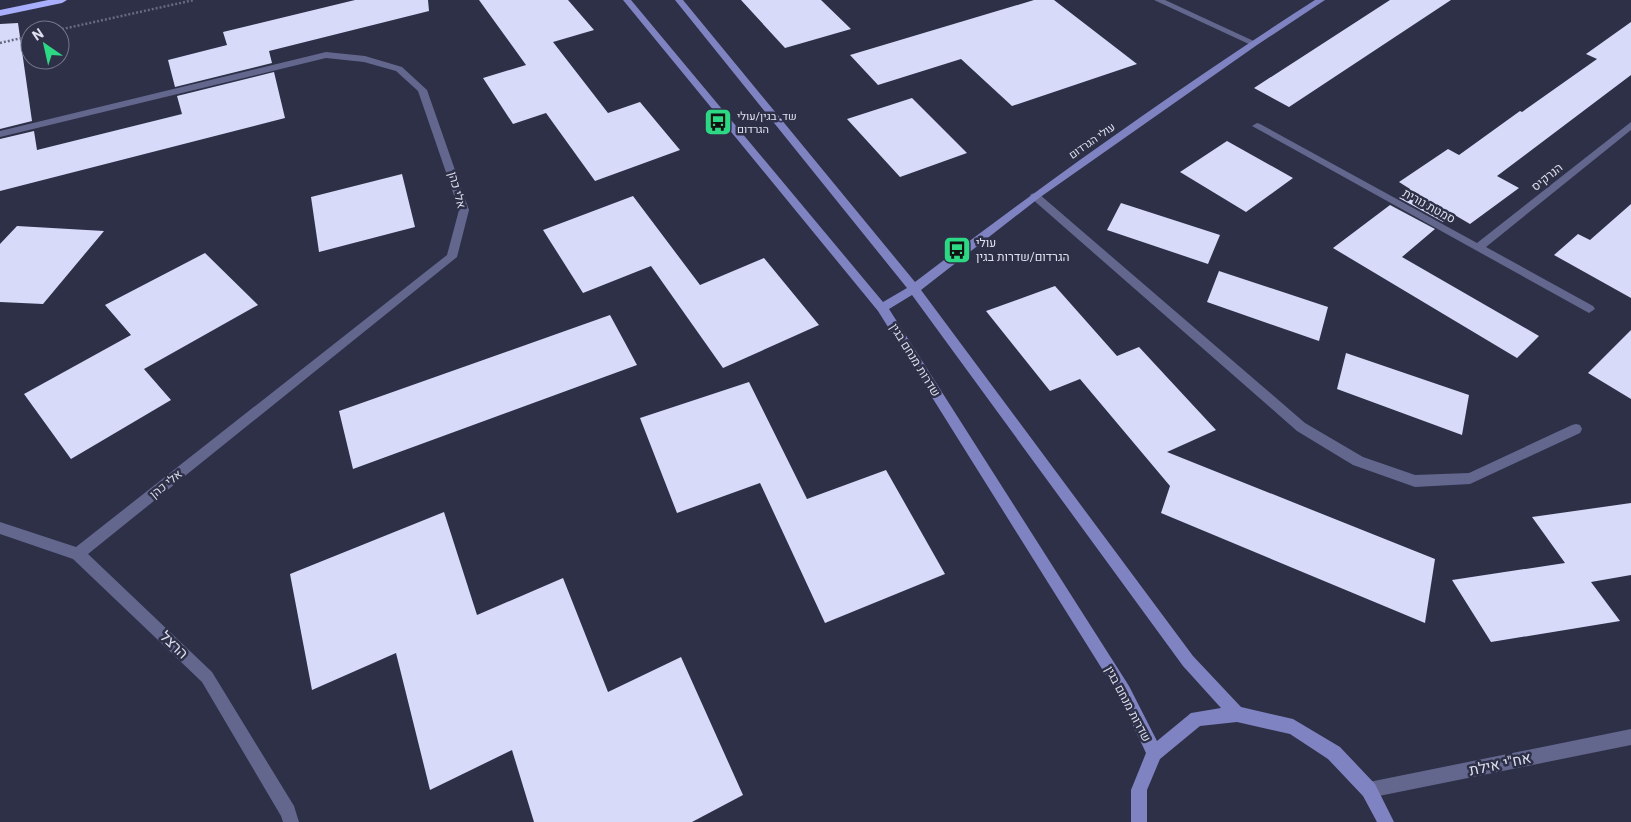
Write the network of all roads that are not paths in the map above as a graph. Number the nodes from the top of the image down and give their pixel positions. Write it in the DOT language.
graph roads {
  1 [pos="62,0"];
  2 [pos="627,0"];
  3 [pos="679,0"];
  4 [pos="1158,0"];
  5 [pos="1321,0"];
  6 [pos="0,13"];
  7 [pos="1254,43"];
  8 [pos="1631,125"];
  9 [pos="1257,126"];
  10 [pos="0,134"];
  11 [pos="1035,196"];
  12 [pos="1480,247"];
  13 [pos="914,289"];
  14 [pos="882,308"];
  15 [pos="1589,309"];
  16 [pos="1576,429"];
  17 [pos="0,528"];
  18 [pos="78,554"];
  19 [pos="1237,714"];
  20 [pos="1631,737"];
  21 [pos="1154,753"];
  22 [pos="1369,790"];
  23 [pos="1136,821"];
  24 [pos="291,822"];
  25 [pos="1386,822"];
  1 -- 6 [label="highway"];
  2 -- 14 [label="street, שדרות מנחם בגין"];
  3 -- 13 [label="street"];
  4 -- 7 [label="street"];
  5 -- 7 [label="street, עולי הגרדום"];
  7 -- 11 [label="street, עולי הגרדום"];
  8 -- 12 [label="street, הנרקיס"];
  9 -- 12 [label="street, סמטת נורית"];
  10 -- 18 [label="street, אלי כהן"];
  11 -- 13 [label="street, עולי הגרדום"];
  11 -- 16 [label="street"];
  12 -- 15 [label="street, סמטת נורית"];
  13 -- 14 [label="street, עולי הגרדום"];
  13 -- 19 [label="street"];
  14 -- 21 [label="street, שדרות מנחם בגין"];
  17 -- 18 [label="street, הרצל"];
  18 -- 24 [label="street, הרצל"];
  19 -- 21 [label="street"];
  19 -- 22 [label="street"];
  20 -- 22 [label="street, אח\"י אילת"];
  21 -- 23 [label="street"];
  22 -- 25 [label="street"];
}
